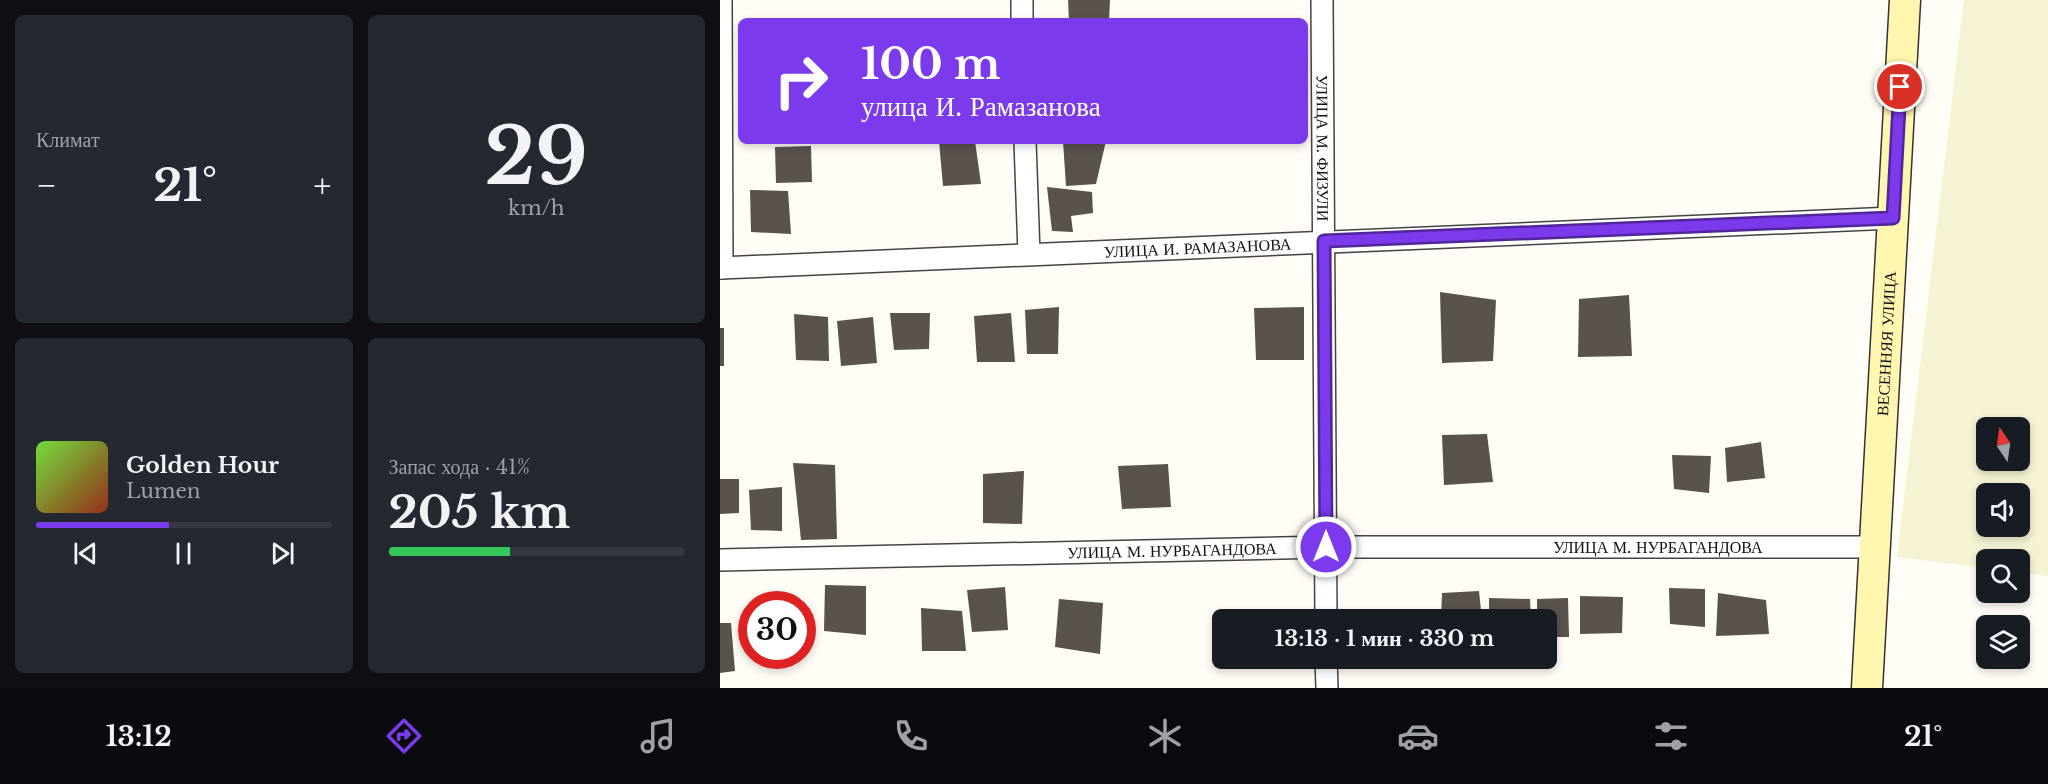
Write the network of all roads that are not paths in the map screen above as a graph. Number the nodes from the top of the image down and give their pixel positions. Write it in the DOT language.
graph roads {
  1 [pos="721,0"];
  2 [pos="1022,0"];
  3 [pos="1322,0"];
  4 [pos="1905,0"];
  5 [pos="1022,18"];
  6 [pos="1026,144"];
  7 [pos="1893,218"];
  8 [pos="1324,241"];
  9 [pos="1029,254"];
  10 [pos="721,268"];
  11 [pos="1326,547"];
  12 [pos="1874,547"];
  13 [pos="720,560"];
  14 [pos="1326,609"];
  15 [pos="1326,669"];
  16 [pos="1327,688"];
  17 [pos="1867,688"];
  1 -- 10 [label="street"];
  2 -- 5 [label="street"];
  3 -- 8 [label="street, УЛИЦА М. ФИЗУЛИ"];
  4 -- 7 [label="street, ВЕСЕННЯЯ УЛИЦА"];
  6 -- 9 [label="street"];
  7 -- 8 [label="street, УЛИЦА И. РАМАЗАНОВА"];
  7 -- 12 [label="street, ВЕСЕННЯЯ УЛИЦА"];
  8 -- 9 [label="street, УЛИЦА И. РАМАЗАНОВА"];
  8 -- 11 [label="street, УЛИЦА М. ФИЗУЛИ"];
  9 -- 10 [label="street, УЛИЦА И. РАМАЗАНОВА"];
  11 -- 12 [label="street, УЛИЦА М. НУРБАГАНДОВА"];
  11 -- 13 [label="street, УЛИЦА М. НУРБАГАНДОВА"];
  11 -- 14 [label="street, УЛИЦА М. ФИЗУЛИ"];
  12 -- 17 [label="street, ВЕСЕННЯЯ УЛИЦА"];
  15 -- 16 [label="street"];
}
